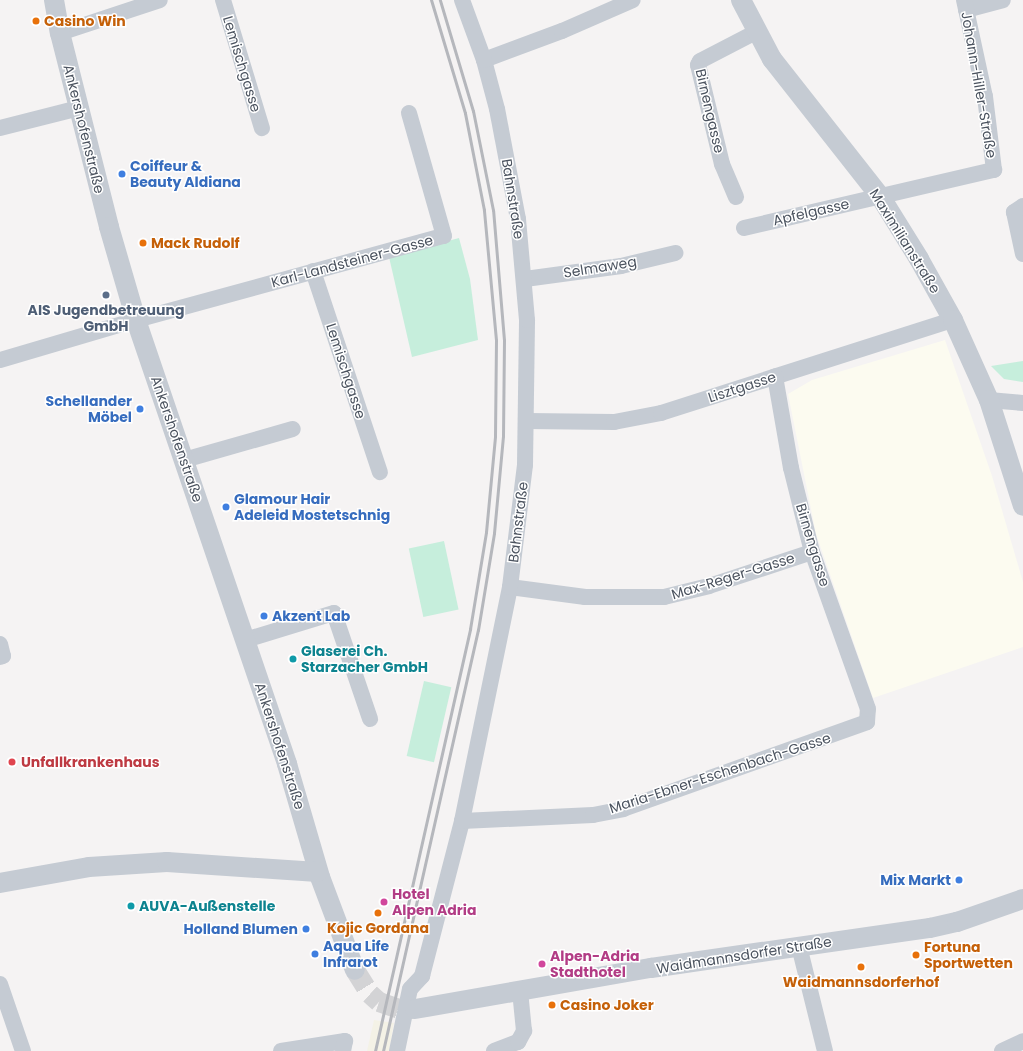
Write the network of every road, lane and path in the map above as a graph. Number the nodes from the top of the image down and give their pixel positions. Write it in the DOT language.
graph roads {
  1 [pos="54,0"];
  2 [pos="160,0"];
  3 [pos="223,0"];
  4 [pos="462,0"];
  5 [pos="633,0"];
  6 [pos="741,0"];
  7 [pos="1003,0"];
  8 [pos="965,5"];
  9 [pos="756,32"];
  10 [pos="60,33"];
  11 [pos="484,60"];
  12 [pos="79,108"];
  13 [pos="409,113"];
  14 [pos="0,128"];
  15 [pos="262,128"];
  16 [pos="994,170"];
  17 [pos="880,196"];
  18 [pos="736,197"];
  19 [pos="1023,206"];
  20 [pos="744,228"];
  21 [pos="676,253"];
  22 [pos="1023,254"];
  23 [pos="313,271"];
  24 [pos="525,279"];
  25 [pos="136,320"];
  26 [pos="953,320"];
  27 [pos="0,360"];
  28 [pos="775,376"];
  29 [pos="989,400"];
  30 [pos="1023,403"];
  31 [pos="527,421"];
  32 [pos="293,428"];
  33 [pos="184,460"];
  34 [pos="380,472"];
  35 [pos="1023,506"];
  36 [pos="812,552"];
  37 [pos="510,587"];
  38 [pos="245,640"];
  39 [pos="0,644"];
  40 [pos="0,657"];
  41 [pos="868,709"];
  42 [pos="370,719"];
  43 [pos="462,821"];
  44 [pos="318,872"];
  45 [pos="0,884"];
  46 [pos="1023,899"];
  47 [pos="799,946"];
  48 [pos="356,970"];
  49 [pos="0,984"];
  50 [pos="520,991"];
  51 [pos="415,1009"];
  52 [pos="1023,1041"];
  53 [pos="344,1046"];
  54 [pos="23,1051"];
  55 [pos="281,1051"];
  56 [pos="397,1051"];
  57 [pos="494,1051"];
  58 [pos="825,1051"];
  59 [pos="1002,1051"];
  1 -- 10 [label="street, Ankershofenstraße"];
  2 -- 10 [label="street"];
  3 -- 15 [label="street, Lemischgasse"];
  4 -- 11 [label="street, Bahnstraße"];
  5 -- 11 [label="street"];
  6 -- 9 [label="street, Maximilianstraße"];
  7 -- 8 [label="street"];
  8 -- 16 [label="street, Johann-Hiller-Straße"];
  9 -- 17 [label="street, Maximilianstraße"];
  9 -- 18 [label="street, Birnengasse"];
  10 -- 12 [label="street, Ankershofenstraße"];
  11 -- 24 [label="street, Bahnstraße"];
  12 -- 14 [label="street"];
  12 -- 25 [label="street, Ankershofenstraße"];
  13 -- 23 [label="street, Karl-Landsteiner-Gasse"];
  16 -- 17 [label="street, Apfelgasse"];
  17 -- 20 [label="street, Apfelgasse"];
  17 -- 26 [label="street, Maximilianstraße"];
  19 -- 22 [label="street"];
  21 -- 24 [label="street, Selmaweg"];
  23 -- 25 [label="street, Karl-Landsteiner-Gasse"];
  23 -- 34 [label="street, Lemischgasse"];
  24 -- 31 [label="street, Bahnstraße"];
  25 -- 27 [label="street, Karl-Landsteiner-Gasse"];
  25 -- 33 [label="street, Ankershofenstraße"];
  26 -- 28 [label="street, Lisztgasse"];
  26 -- 29 [label="street, Maximilianstraße"];
  28 -- 31 [label="street, Lisztgasse"];
  28 -- 36 [label="street, Birnengasse"];
  29 -- 30 [label="street"];
  29 -- 35 [label="street, Maximilianstraße"];
  31 -- 37 [label="street, Bahnstraße"];
  32 -- 33 [label="street"];
  33 -- 38 [label="street, Ankershofenstraße"];
  36 -- 37 [label="street, Max-Reger-Gasse"];
  36 -- 41 [label="street, Birnengasse"];
  37 -- 43 [label="street, Bahnstraße"];
  38 -- 42 [label="street"];
  38 -- 44 [label="street, Ankershofenstraße"];
  39 -- 40 [label="street"];
  41 -- 43 [label="street, Maria-Ebner-Eschenbach-Gasse"];
  43 -- 56 [label="street, Bahnstraße"];
  44 -- 45 [label="street"];
  44 -- 48 [label="street"];
  46 -- 47 [label="street, Waidmannsdorfer Straße"];
  47 -- 50 [label="street, Waidmannsdorfer Straße"];
  47 -- 58 [label="street"];
  49 -- 54 [label="street"];
  50 -- 51 [label="street, Waidmannsdorfer Straße"];
  50 -- 57 [label="street"];
  52 -- 59 [label="street"];
  53 -- 55 [label="street"];
}
